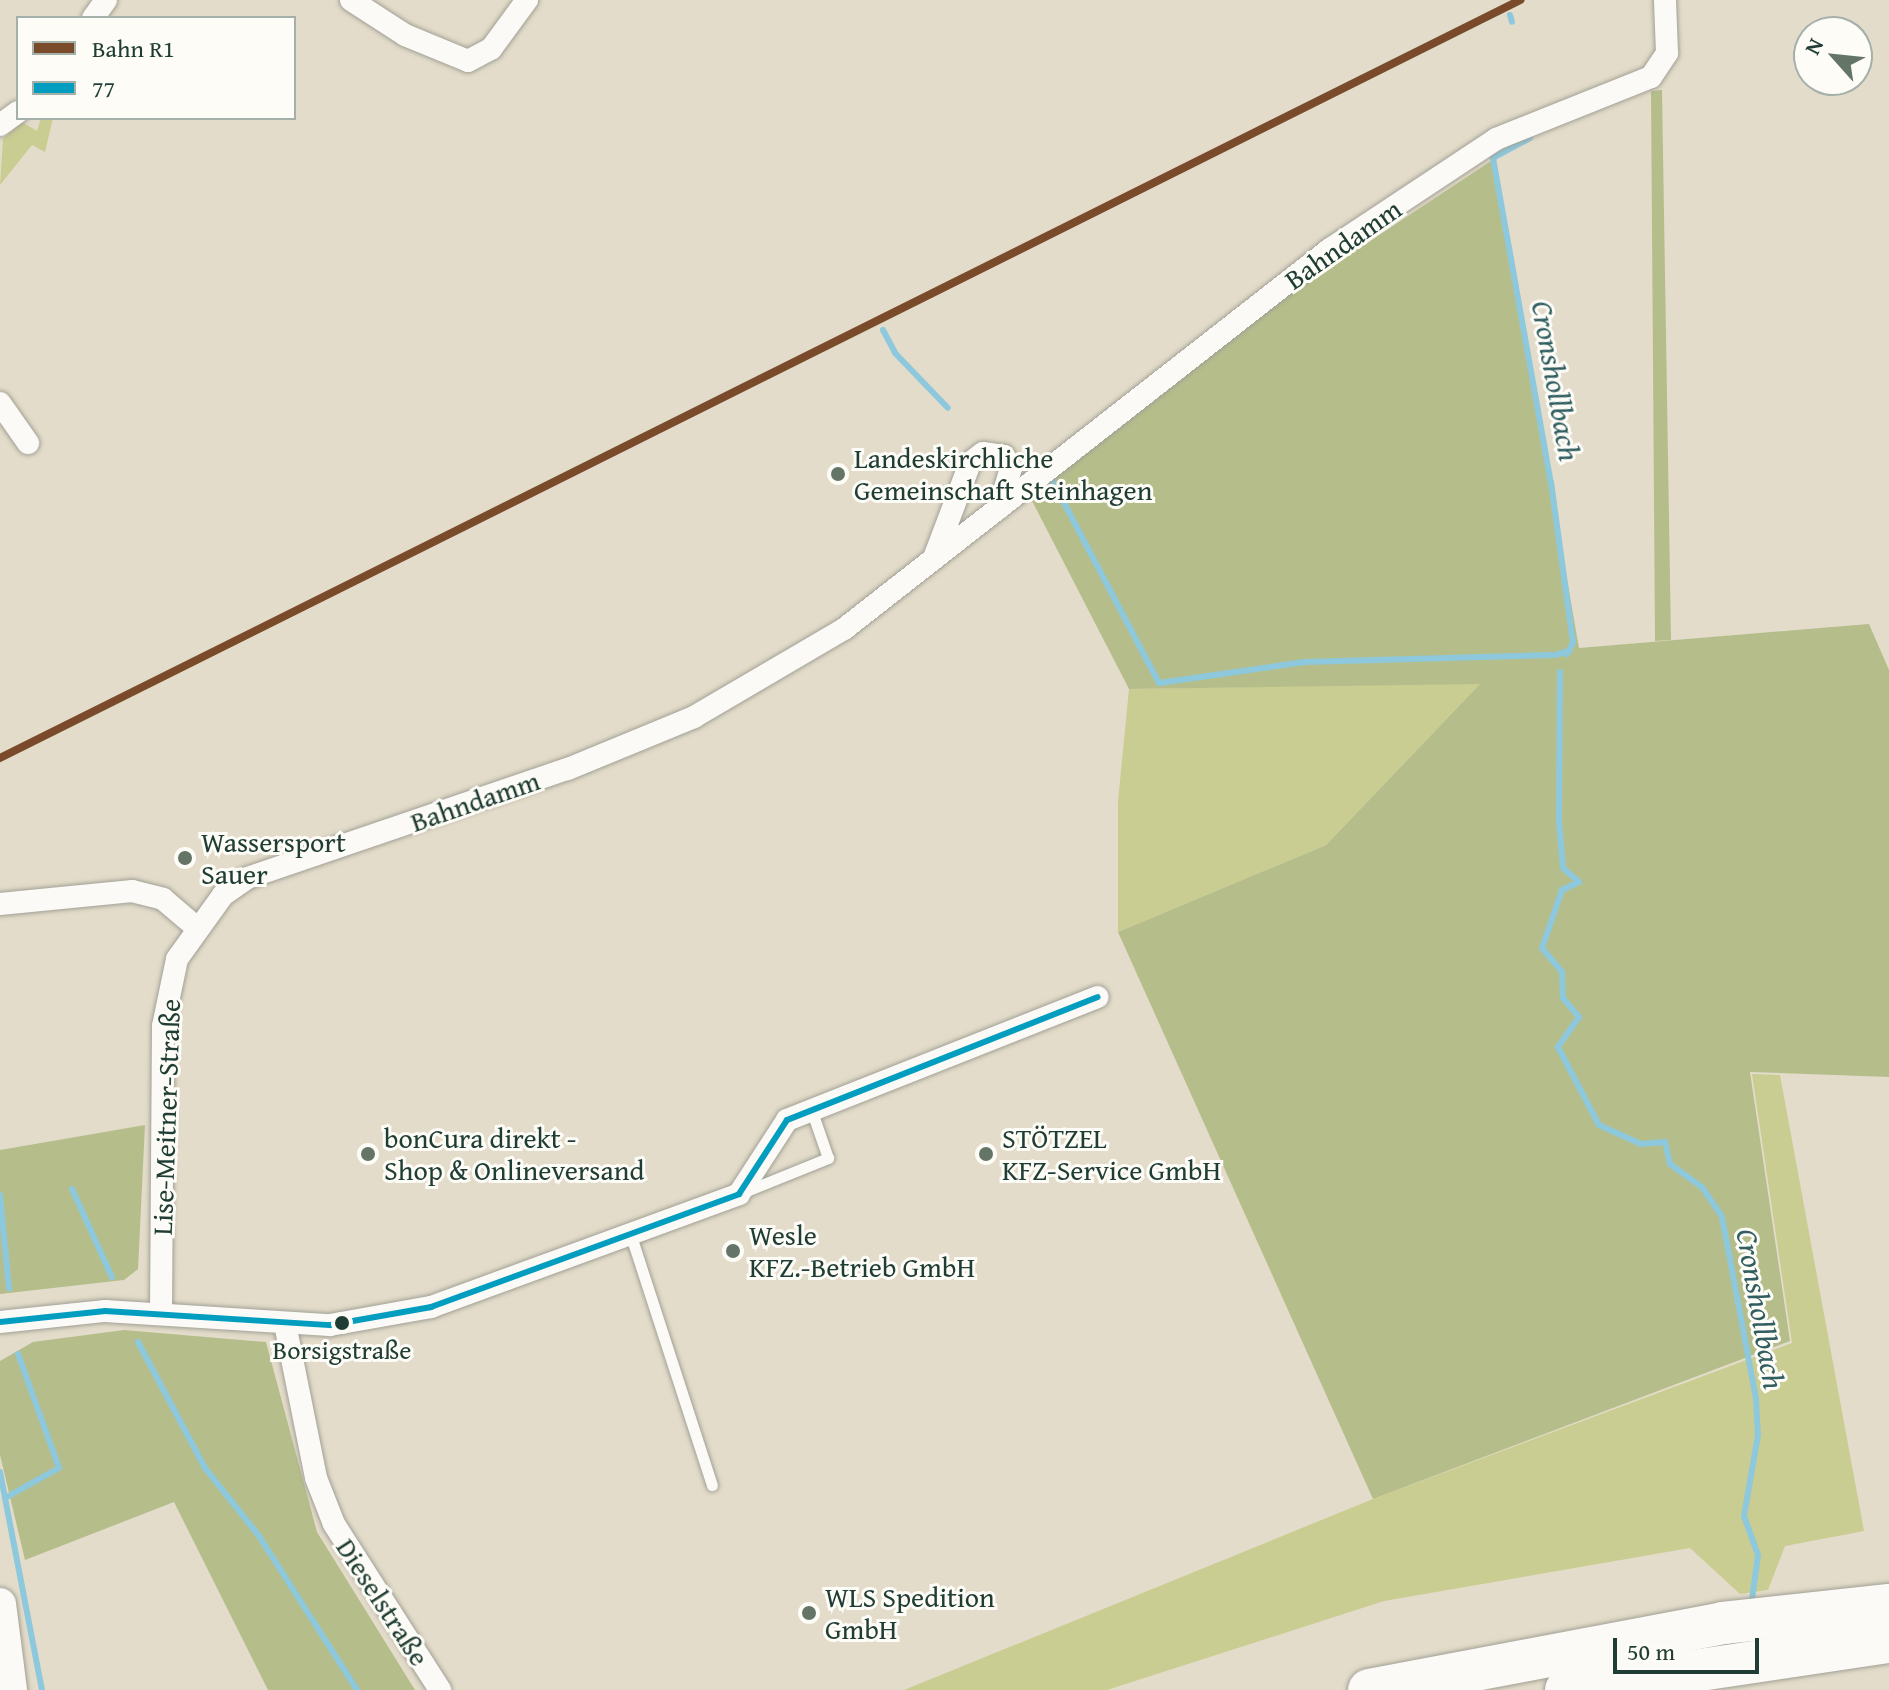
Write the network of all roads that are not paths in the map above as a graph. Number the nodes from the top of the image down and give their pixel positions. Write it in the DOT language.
graph roads {
  1 [pos="351,0"];
  2 [pos="527,0"];
  3 [pos="1665,0"];
  4 [pos="0,403"];
  5 [pos="28,443"];
  6 [pos="999,508"];
  7 [pos="933,559"];
  8 [pos="0,904"];
  9 [pos="196,927"];
  10 [pos="1098,997"];
  11 [pos="811,1108"];
  12 [pos="739,1194"];
  13 [pos="631,1236"];
  14 [pos="161,1313"];
  15 [pos="0,1322"];
  16 [pos="285,1324"];
  17 [pos="712,1485"];
  18 [pos="0,1604"];
  19 [pos="1889,1605"];
  20 [pos="1800,1632"];
  21 [pos="1725,1642"];
  22 [pos="1889,1642"];
  23 [pos="11,1690"];
  24 [pos="440,1690"];
  25 [pos="1369,1690"];
  26 [pos="1566,1690"];
  1 -- 2 [label="street"];
  3 -- 6 [label="street, Bahndamm"];
  4 -- 5 [label="street"];
  6 -- 7 [label="street, Bahndamm"];
  6 -- 7 [label="street"];
  7 -- 9 [label="street, Bahndamm"];
  8 -- 9 [label="street"];
  9 -- 14 [label="street, Lise-Meitner-Straße"];
  10 -- 11 [label="street"];
  11 -- 12 [label="street"];
  11 -- 12 [label="lane"];
  12 -- 13 [label="street"];
  13 -- 16 [label="street"];
  13 -- 17 [label="lane"];
  14 -- 15 [label="street"];
  14 -- 16 [label="street"];
  16 -- 24 [label="street, Dieselstraße"];
  18 -- 23 [label="main road"];
  19 -- 20 [label="highway"];
  20 -- 21 [label="highway"];
  20 -- 22 [label="highway"];
  21 -- 25 [label="highway"];
  21 -- 26 [label="highway"];
}
